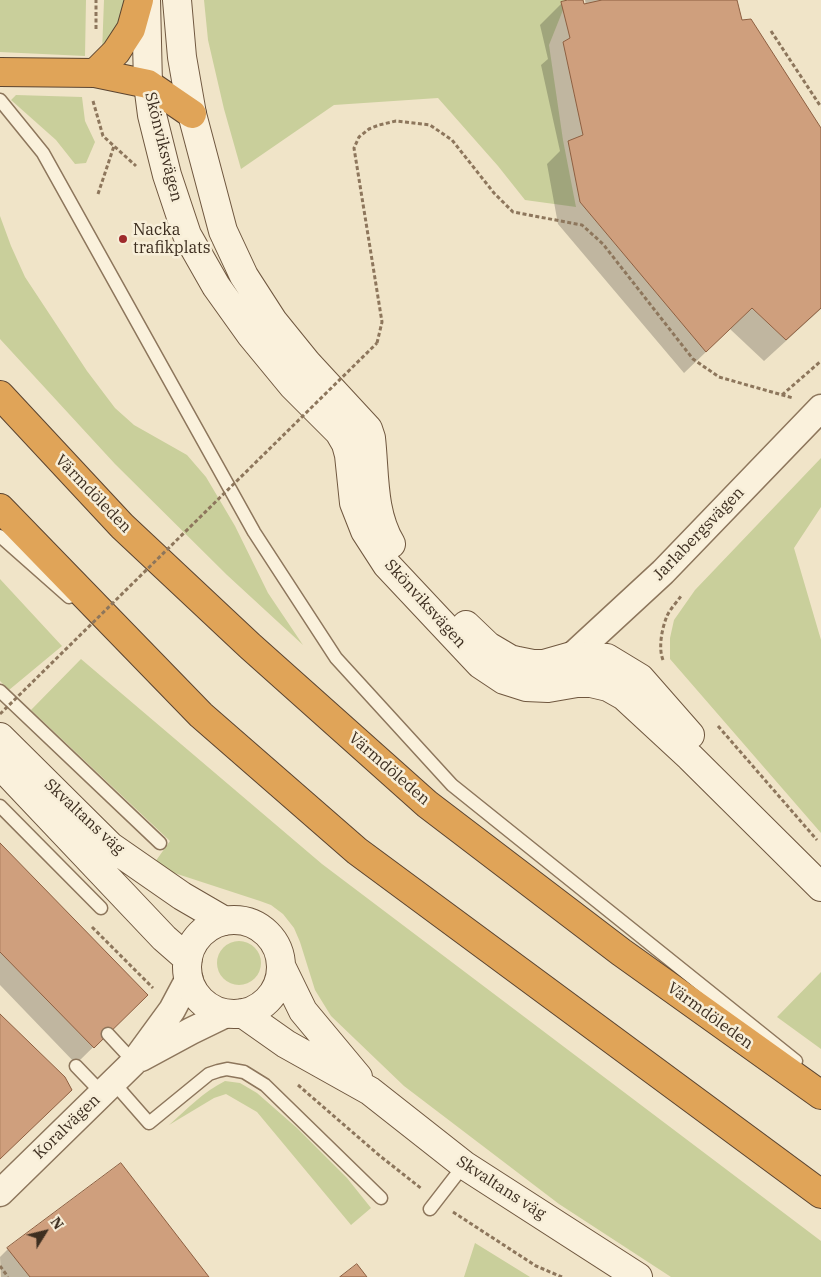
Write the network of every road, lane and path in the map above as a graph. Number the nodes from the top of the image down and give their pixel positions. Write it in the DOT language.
graph roads {
  1 [pos="139,0"];
  2 [pos="146,0"];
  3 [pos="176,0"];
  4 [pos="771,31"];
  5 [pos="0,72"];
  6 [pos="95,73"];
  7 [pos="148,84"];
  8 [pos="0,100"];
  9 [pos="821,107"];
  10 [pos="192,114"];
  11 [pos="114,146"];
  12 [pos="98,194"];
  13 [pos="821,361"];
  14 [pos="0,395"];
  15 [pos="782,395"];
  16 [pos="809,404"];
  17 [pos="0,508"];
  18 [pos="0,536"];
  19 [pos="681,596"];
  20 [pos="572,656"];
  21 [pos="665,663"];
  22 [pos="0,691"];
  23 [pos="0,714"];
  24 [pos="201,715"];
  25 [pos="714,722"];
  26 [pos="0,737"];
  27 [pos="0,765"];
  28 [pos="0,806"];
  29 [pos="160,843"];
  30 [pos="821,845"];
  31 [pos="821,881"];
  32 [pos="821,887"];
  33 [pos="101,908"];
  34 [pos="225,921"];
  35 [pos="282,968"];
  36 [pos="188,969"];
  37 [pos="234,1013"];
  38 [pos="108,1034"];
  39 [pos="134,1062"];
  40 [pos="76,1066"];
  41 [pos="292,1080"];
  42 [pos="821,1081"];
  43 [pos="107,1088"];
  44 [pos="370,1091"];
  45 [pos="821,1095"];
  46 [pos="464,1165"];
  47 [pos="0,1192"];
  48 [pos="821,1194"];
  49 [pos="381,1198"];
  50 [pos="433,1205"];
  51 [pos="0,1266"];
  52 [pos="8,1277"];
  53 [pos="562,1277"];
  54 [pos="638,1277"];
  1 -- 6 [label="highway"];
  2 -- 7 [label="street, Skönviksvägen"];
  3 -- 10 [label="street, Skönviksvägen"];
  4 -- 9 [label="path"];
  5 -- 6 [label="highway"];
  6 -- 7 [label="highway"];
  7 -- 10 [label="highway"];
  7 -- 32 [label="street, Skönviksvägen"];
  8 -- 42 [label="lane"];
  10 -- 20 [label="street, Skönviksvägen"];
  11 -- 12 [label="path"];
  13 -- 15 [label="path"];
  14 -- 45 [label="highway, Värmdöleden"];
  15 -- 16 [label="path"];
  15 -- 23 [label="path, bridge"];
  16 -- 20 [label="street, Jarlabergsvägen"];
  17 -- 24 [label="highway"];
  18 -- 24 [label="lane"];
  19 -- 21 [label="path"];
  20 -- 31 [label="street, Skönviksvägen"];
  22 -- 29 [label="lane"];
  24 -- 48 [label="highway"];
  25 -- 30 [label="path"];
  26 -- 34 [label="street, Skvaltans väg"];
  27 -- 36 [label="street, Skvaltans väg"];
  28 -- 33 [label="lane"];
  34 -- 35 [label="street"];
  34 -- 36 [label="street"];
  35 -- 37 [label="street"];
  35 -- 44 [label="street, Skvaltans väg"];
  36 -- 37 [label="street"];
  36 -- 39 [label="street, Koralvägen"];
  37 -- 39 [label="street, Koralvägen"];
  37 -- 44 [label="street, Skvaltans väg"];
  38 -- 39 [label="lane"];
  39 -- 43 [label="street, Koralvägen"];
  40 -- 43 [label="lane"];
  41 -- 50 [label="path"];
  43 -- 47 [label="street, Koralvägen"];
  43 -- 49 [label="lane"];
  44 -- 46 [label="street, Skvaltans väg"];
  46 -- 50 [label="lane"];
  46 -- 54 [label="street, Skvaltans väg"];
  50 -- 53 [label="path"];
  51 -- 52 [label="path"];
}
